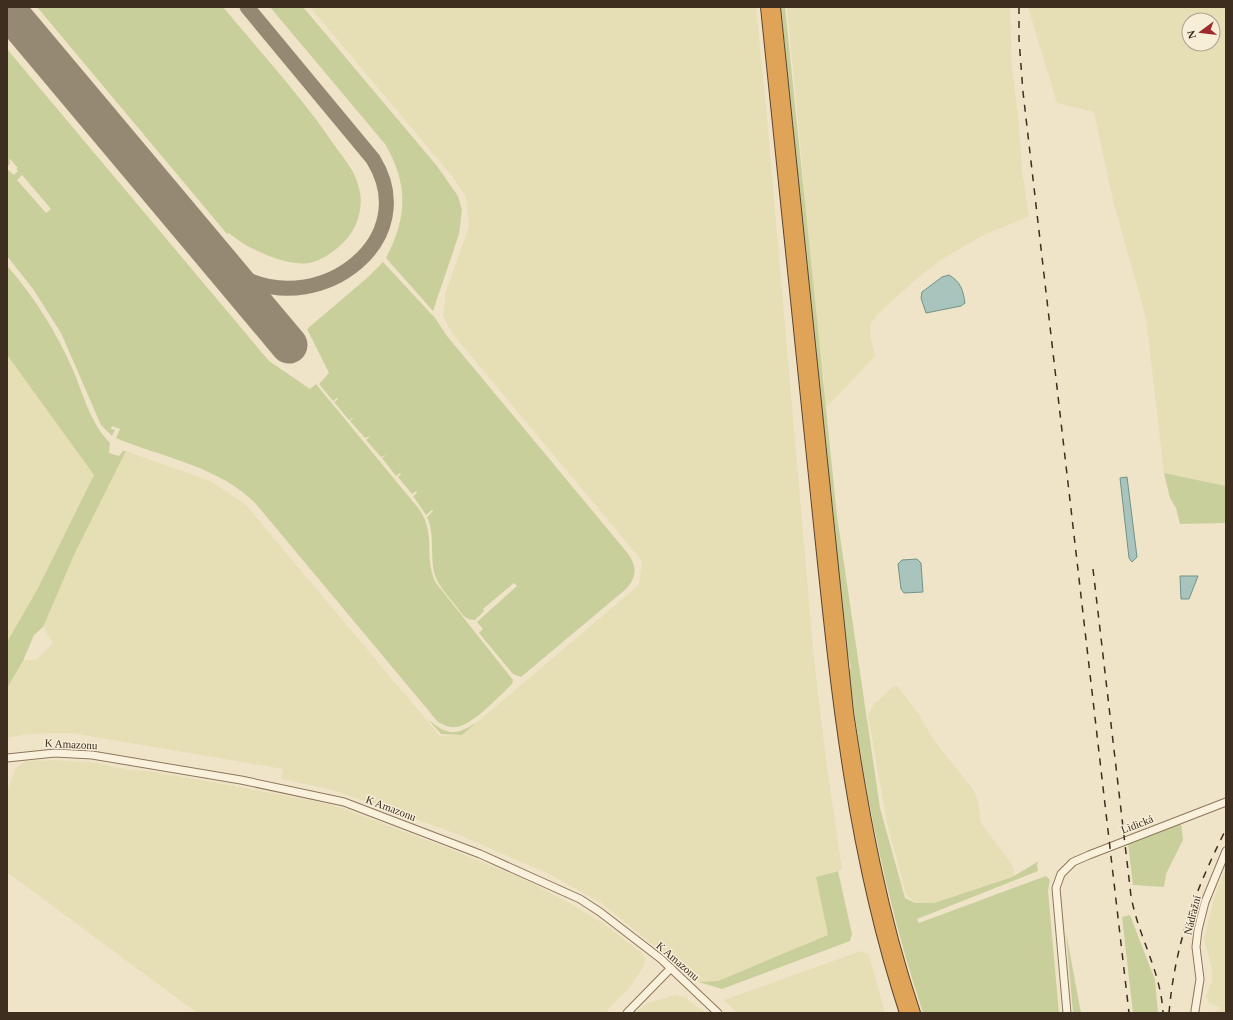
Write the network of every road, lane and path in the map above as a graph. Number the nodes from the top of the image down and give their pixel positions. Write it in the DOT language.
graph roads {
  1 [pos="766,7"];
  2 [pos="775,7"];
  3 [pos="7,758"];
  4 [pos="1226,802"];
  5 [pos="1226,851"];
  6 [pos="671,968"];
  7 [pos="1195,1011"];
  8 [pos="627,1013"];
  9 [pos="718,1013"];
  10 [pos="905,1013"];
  11 [pos="915,1013"];
  12 [pos="1067,1013"];
  1 -- 10 [label="highway"];
  2 -- 11 [label="highway"];
  3 -- 6 [label="street, K Amazonu"];
  4 -- 12 [label="street, Lidická"];
  5 -- 7 [label="street, Nádražní"];
  6 -- 8 [label="street"];
  6 -- 9 [label="street, K Amazonu"];
}
